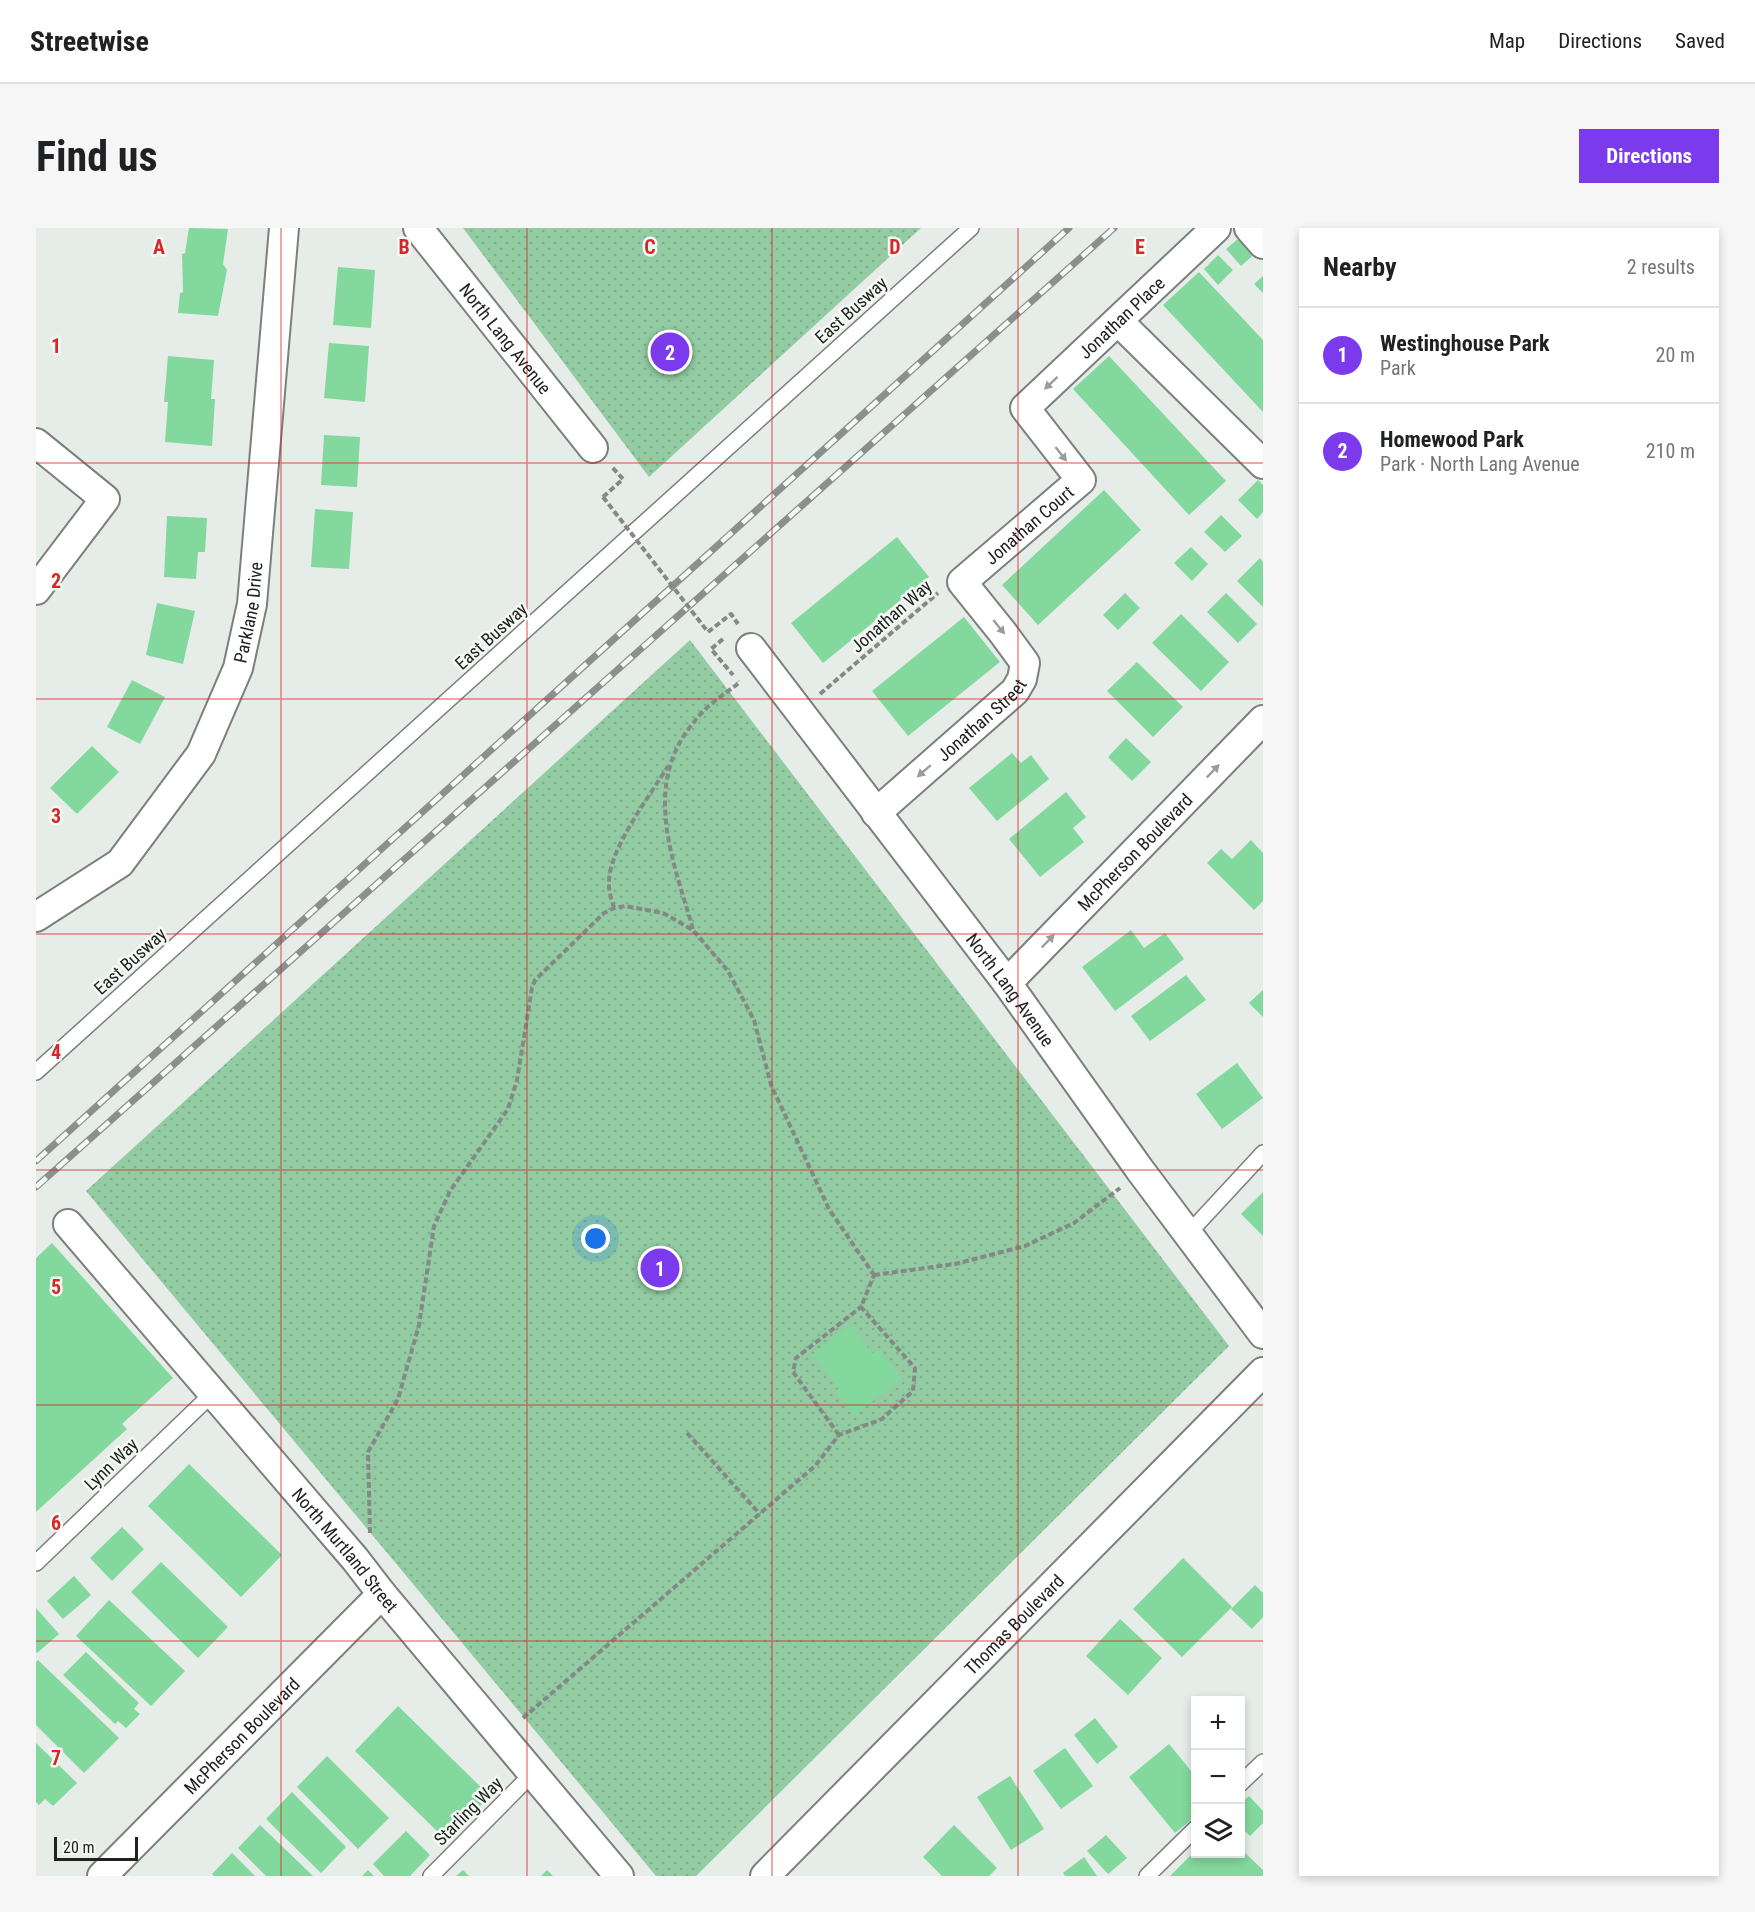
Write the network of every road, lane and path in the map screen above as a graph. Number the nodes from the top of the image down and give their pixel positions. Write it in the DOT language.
graph roads {
  1 [pos="284,228"];
  2 [pos="418,228"];
  3 [pos="971,228"];
  4 [pos="1216,228"];
  5 [pos="1249,228"];
  6 [pos="1263,244"];
  7 [pos="1118,321"];
  8 [pos="1025,408"];
  9 [pos="36,443"];
  10 [pos="599,454"];
  11 [pos="1263,464"];
  12 [pos="962,582"];
  13 [pos="36,590"];
  14 [pos="745,637"];
  15 [pos="711,649"];
  16 [pos="729,670"];
  17 [pos="841,676"];
  18 [pos="739,682"];
  19 [pos="1263,720"];
  20 [pos="671,762"];
  21 [pos="876,813"];
  22 [pos="614,908"];
  23 [pos="36,917"];
  24 [pos="693,930"];
  25 [pos="1007,983"];
  26 [pos="36,1072"];
  27 [pos="1263,1153"];
  28 [pos="1140,1170"];
  29 [pos="68,1224"];
  30 [pos="1188,1234"];
  31 [pos="874,1275"];
  32 [pos="861,1307"];
  33 [pos="1263,1334"];
  34 [pos="1263,1372"];
  35 [pos="212,1394"];
  36 [pos="687,1433"];
  37 [pos="839,1435"];
  38 [pos="760,1514"];
  39 [pos="371,1537"];
  40 [pos="36,1563"];
  41 [pos="382,1594"];
  42 [pos="522,1719"];
  43 [pos="1263,1762"];
  44 [pos="533,1773"];
  45 [pos="1245,1779"];
  46 [pos="1191,1833"];
  47 [pos="102,1876"];
  48 [pos="431,1876"];
  49 [pos="619,1876"];
  50 [pos="765,1876"];
  51 [pos="1147,1876"];
  1 -- 23 [label="street, Parklane Drive"];
  2 -- 10 [label="street, North Lang Avenue"];
  3 -- 26 [label="lane, East Busway"];
  4 -- 7 [label="street, Jonathan Place"];
  5 -- 6 [label="street"];
  7 -- 8 [label="street, Jonathan Place, one-way"];
  7 -- 11 [label="street"];
  8 -- 12 [label="street, Jonathan Court, one-way"];
  9 -- 13 [label="street"];
  10 -- 14 [label="path, bridge"];
  12 -- 17 [label="path, Jonathan Way"];
  12 -- 21 [label="street, Jonathan Street, one-way"];
  14 -- 21 [label="street, North Lang Avenue"];
  15 -- 16 [label="path"];
  18 -- 20 [label="path"];
  25 -- 19 [label="street, McPherson Boulevard, one-way"];
  20 -- 22 [label="path"];
  20 -- 24 [label="path"];
  21 -- 25 [label="street, North Lang Avenue"];
  22 -- 24 [label="path"];
  22 -- 39 [label="path"];
  24 -- 31 [label="path"];
  25 -- 28 [label="street, North Lang Avenue"];
  27 -- 30 [label="lane"];
  28 -- 30 [label="street, North Lang Avenue"];
  28 -- 31 [label="path"];
  29 -- 35 [label="street, North Murtland Street"];
  30 -- 33 [label="street, North Lang Avenue"];
  31 -- 32 [label="path"];
  32 -- 37 [label="path"];
  32 -- 37 [label="path"];
  34 -- 50 [label="street, Thomas Boulevard"];
  35 -- 40 [label="lane, Lynn Way"];
  35 -- 41 [label="street, North Murtland Street"];
  36 -- 38 [label="path"];
  37 -- 38 [label="path"];
  38 -- 42 [label="path"];
  41 -- 44 [label="street, North Murtland Street"];
  41 -- 47 [label="street, McPherson Boulevard"];
  43 -- 45 [label="lane"];
  44 -- 48 [label="lane, Starling Way"];
  44 -- 49 [label="street, North Murtland Street"];
  46 -- 51 [label="lane"];
}
